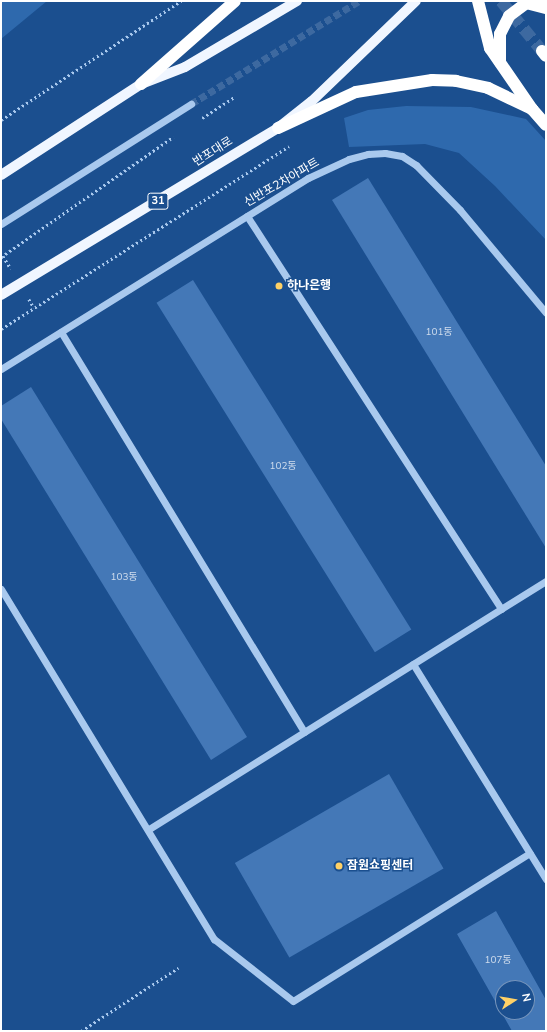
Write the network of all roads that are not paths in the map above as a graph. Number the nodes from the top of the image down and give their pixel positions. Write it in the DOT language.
graph roads {
  1 [pos="235,1"];
  2 [pos="297,1"];
  3 [pos="416,1"];
  4 [pos="478,1"];
  5 [pos="546,8"];
  6 [pos="501,68"];
  7 [pos="141,84"];
  8 [pos="191,104"];
  9 [pos="532,109"];
  10 [pos="546,124"];
  11 [pos="278,128"];
  12 [pos="1,175"];
  13 [pos="247,216"];
  14 [pos="1,224"];
  15 [pos="1,295"];
  16 [pos="546,313"];
  17 [pos="61,332"];
  18 [pos="1,369"];
  19 [pos="546,581"];
  20 [pos="1,589"];
  21 [pos="501,609"];
  22 [pos="413,664"];
  23 [pos="304,732"];
  24 [pos="149,829"];
  25 [pos="530,853"];
  26 [pos="546,879"];
  1 -- 7 [label="highway"];
  2 -- 7 [label="main road"];
  3 -- 11 [label="main road, 반포대로 / 31"];
  4 -- 6 [label="highway"];
  5 -- 6 [label="highway"];
  6 -- 9 [label="highway"];
  7 -- 12 [label="main road"];
  8 -- 14 [label="street"];
  9 -- 10 [label="highway"];
  9 -- 11 [label="highway"];
  11 -- 15 [label="main road, 반포대로 / 31"];
  13 -- 16 [label="street, 신반포2차아파트"];
  13 -- 17 [label="street, 신반포2차아파트"];
  13 -- 21 [label="street"];
  17 -- 18 [label="street, 신반포2차아파트"];
  17 -- 23 [label="street"];
  19 -- 21 [label="street"];
  20 -- 24 [label="street"];
  21 -- 22 [label="street"];
  22 -- 23 [label="street"];
  22 -- 25 [label="street"];
  23 -- 24 [label="street"];
  24 -- 25 [label="street"];
  25 -- 26 [label="street"];
}
